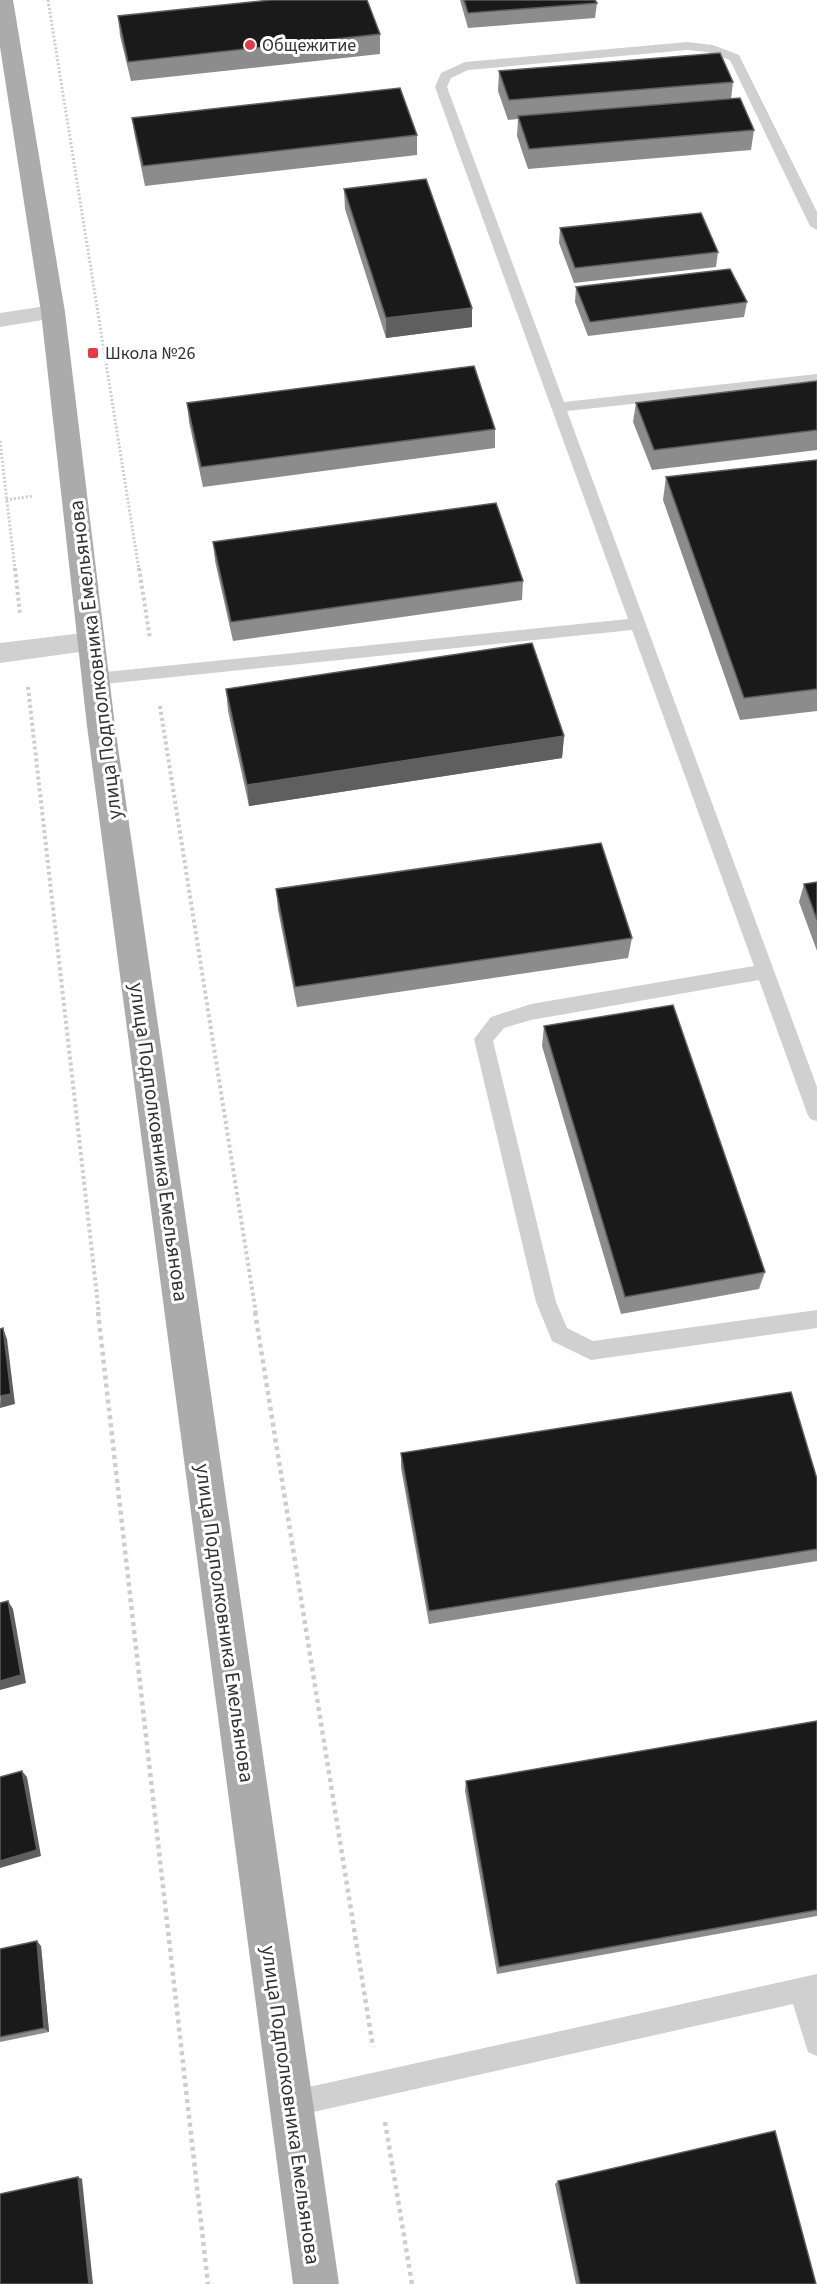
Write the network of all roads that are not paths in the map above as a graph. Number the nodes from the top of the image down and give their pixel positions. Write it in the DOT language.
graph roads {
  1 [pos="3,0"];
  2 [pos="817,226"];
  3 [pos="52,312"];
  4 [pos="0,320"];
  5 [pos="817,379"];
  6 [pos="558,407"];
  7 [pos="637,624"];
  8 [pos="91,642"];
  9 [pos="12,651"];
  10 [pos="95,679"];
  11 [pos="765,972"];
  12 [pos="817,1113"];
  13 [pos="817,1319"];
  14 [pos="809,1987"];
  15 [pos="817,2043"];
  16 [pos="291,2104"];
  17 [pos="316,2284"];
  1 -- 3 [label="main road, улица Подполковника Емельянова"];
  2 -- 6 [label="lane"];
  3 -- 4 [label="street"];
  3 -- 8 [label="main road, улица Подполковника Емельянова"];
  5 -- 6 [label="lane"];
  6 -- 7 [label="lane"];
  7 -- 10 [label="lane"];
  7 -- 11 [label="lane"];
  8 -- 9 [label="street"];
  8 -- 10 [label="main road, улица Подполковника Емельянова"];
  10 -- 16 [label="main road, улица Подполковника Емельянова"];
  11 -- 12 [label="lane"];
  11 -- 13 [label="lane"];
  14 -- 15 [label="lane"];
  14 -- 16 [label="lane"];
  16 -- 17 [label="main road, улица Подполковника Емельянова"];
}
